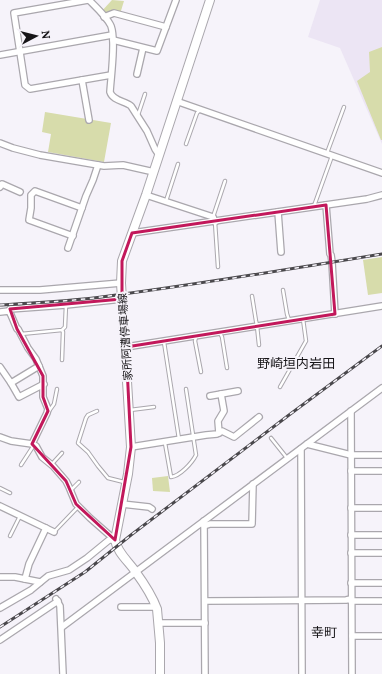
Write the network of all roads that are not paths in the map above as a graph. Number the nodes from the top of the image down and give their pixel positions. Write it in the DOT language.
graph roads {
  1 [pos="88,0"];
  2 [pos="176,0"];
  3 [pos="210,0"];
  4 [pos="104,17"];
  5 [pos="166,27"];
  6 [pos="113,38"];
  7 [pos="143,48"];
  8 [pos="20,52"];
  9 [pos="0,55"];
  10 [pos="137,74"];
  11 [pos="111,75"];
  12 [pos="82,80"];
  13 [pos="145,94"];
  14 [pos="176,101"];
  15 [pos="344,107"];
  16 [pos="200,109"];
  17 [pos="137,116"];
  18 [pos="89,120"];
  19 [pos="0,143"];
  20 [pos="186,144"];
  21 [pos="159,155"];
  22 [pos="329,155"];
  23 [pos="178,164"];
  24 [pos="98,165"];
  25 [pos="154,172"];
  26 [pos="382,173"];
  27 [pos="225,181"];
  28 [pos="1,184"];
  29 [pos="20,192"];
  30 [pos="146,195"];
  31 [pos="382,195"];
  32 [pos="166,202"];
  33 [pos="326,205"];
  34 [pos="314,207"];
  35 [pos="82,208"];
  36 [pos="278,212"];
  37 [pos="214,219"];
  38 [pos="132,233"];
  39 [pos="73,236"];
  40 [pos="68,248"];
  41 [pos="281,252"];
  42 [pos="218,267"];
  43 [pos="121,283"];
  44 [pos="0,290"];
  45 [pos="283,290"];
  46 [pos="252,296"];
  47 [pos="122,299"];
  48 [pos="66,305"];
  49 [pos="382,306"];
  50 [pos="9,311"];
  51 [pos="0,312"];
  52 [pos="335,314"];
  53 [pos="303,319"];
  54 [pos="289,321"];
  55 [pos="257,326"];
  56 [pos="62,330"];
  57 [pos="220,332"];
  58 [pos="21,334"];
  59 [pos="196,336"];
  60 [pos="164,341"];
  61 [pos="259,345"];
  62 [pos="126,347"];
  63 [pos="62,360"];
  64 [pos="39,366"];
  65 [pos="0,367"];
  66 [pos="227,368"];
  67 [pos="201,372"];
  68 [pos="11,383"];
  69 [pos="44,384"];
  70 [pos="280,387"];
  71 [pos="382,388"];
  72 [pos="57,389"];
  73 [pos="186,389"];
  74 [pos="238,391"];
  75 [pos="221,394"];
  76 [pos="210,396"];
  77 [pos="154,407"];
  78 [pos="129,410"];
  79 [pos="97,411"];
  80 [pos="351,411"];
  81 [pos="47,412"];
  82 [pos="259,417"];
  83 [pos="219,433"];
  84 [pos="194,437"];
  85 [pos="0,438"];
  86 [pos="271,438"];
  87 [pos="179,439"];
  88 [pos="165,442"];
  89 [pos="33,444"];
  90 [pos="307,444"];
  91 [pos="131,447"];
  92 [pos="301,449"];
  93 [pos="62,453"];
  94 [pos="351,454"];
  95 [pos="382,455"];
  96 [pos="287,458"];
  97 [pos="52,465"];
  98 [pos="21,466"];
  99 [pos="351,471"];
  100 [pos="382,471"];
  101 [pos="79,482"];
  102 [pos="126,483"];
  103 [pos="253,484"];
  104 [pos="0,488"];
  105 [pos="71,491"];
  106 [pos="10,493"];
  107 [pos="122,504"];
  108 [pos="0,506"];
  109 [pos="79,507"];
  110 [pos="351,508"];
  111 [pos="382,508"];
  112 [pos="152,509"];
  113 [pos="20,515"];
  114 [pos="204,524"];
  115 [pos="46,528"];
  116 [pos="54,532"];
  117 [pos="351,535"];
  118 [pos="382,535"];
  119 [pos="10,536"];
  120 [pos="115,540"];
  121 [pos="351,553"];
  122 [pos="382,553"];
  123 [pos="136,572"];
  124 [pos="0,577"];
  125 [pos="25,579"];
  126 [pos="40,582"];
  127 [pos="351,583"];
  128 [pos="382,583"];
  129 [pos="302,600"];
  130 [pos="351,600"];
  131 [pos="205,601"];
  132 [pos="382,601"];
  133 [pos="122,607"];
  134 [pos="156,607"];
  135 [pos="0,608"];
  136 [pos="158,623"];
  137 [pos="205,623"];
  138 [pos="62,627"];
  139 [pos="352,636"];
  140 [pos="382,636"];
  141 [pos="0,640"];
  142 [pos="63,674"];
  143 [pos="160,674"];
  144 [pos="205,674"];
  145 [pos="302,674"];
  146 [pos="352,674"];
  1 -- 4 [label="street"];
  1 -- 8 [label="street"];
  2 -- 5 [label="street"];
  3 -- 14 [label="main road, 家所阿漕停車場線"];
  4 -- 5 [label="street"];
  4 -- 6 [label="street"];
  5 -- 7 [label="street"];
  6 -- 7 [label="street"];
  6 -- 8 [label="street"];
  6 -- 11 [label="street"];
  7 -- 10 [label="street"];
  8 -- 9 [label="street"];
  8 -- 12 [label="street"];
  11 -- 12 [label="street"];
  11 -- 17 [label="street"];
  12 -- 18 [label="street"];
  13 -- 17 [label="lane"];
  14 -- 16 [label="street"];
  14 -- 21 [label="main road, 家所阿漕停車場線"];
  15 -- 22 [label="lane"];
  16 -- 20 [label="lane"];
  16 -- 22 [label="street"];
  17 -- 21 [label="street"];
  19 -- 24 [label="street"];
  21 -- 25 [label="main road, 家所阿漕停車場線"];
  22 -- 26 [label="street"];
  22 -- 34 [label="lane"];
  23 -- 32 [label="lane"];
  24 -- 25 [label="street"];
  24 -- 35 [label="street"];
  25 -- 30 [label="main road, 家所阿漕停車場線"];
  27 -- 37 [label="lane"];
  28 -- 29 [label="street"];
  30 -- 32 [label="street"];
  30 -- 38 [label="main road, 家所阿漕停車場線"];
  31 -- 33 [label="street"];
  32 -- 37 [label="street"];
  33 -- 34 [label="street"];
  33 -- 52 [label="street"];
  34 -- 36 [label="street"];
  35 -- 39 [label="street"];
  35 -- 39 [label="street"];
  36 -- 37 [label="street"];
  36 -- 41 [label="street"];
  37 -- 38 [label="street"];
  37 -- 42 [label="lane"];
  38 -- 43 [label="main road, 家所阿漕停車場線"];
  39 -- 40 [label="street"];
  43 -- 44 [label="street"];
  43 -- 47 [label="main road, 家所阿漕停車場線"];
  45 -- 54 [label="lane"];
  46 -- 55 [label="lane"];
  47 -- 48 [label="street"];
  47 -- 62 [label="main road, 家所阿漕停車場線"];
  48 -- 50 [label="street"];
  48 -- 56 [label="lane"];
  49 -- 52 [label="street"];
  50 -- 51 [label="street"];
  50 -- 58 [label="street"];
  52 -- 53 [label="street"];
  53 -- 54 [label="street"];
  53 -- 70 [label="lane"];
  54 -- 55 [label="street"];
  55 -- 57 [label="street"];
  55 -- 61 [label="lane"];
  56 -- 58 [label="lane"];
  56 -- 63 [label="lane"];
  57 -- 59 [label="street"];
  57 -- 66 [label="lane"];
  58 -- 64 [label="street"];
  59 -- 60 [label="street"];
  59 -- 67 [label="lane"];
  60 -- 62 [label="street"];
  60 -- 87 [label="lane"];
  62 -- 78 [label="main road, 家所阿漕停車場線"];
  64 -- 68 [label="street"];
  64 -- 69 [label="street"];
  65 -- 68 [label="street"];
  68 -- 69 [label="street"];
  69 -- 81 [label="street"];
  71 -- 80 [label="street"];
  72 -- 81 [label="lane"];
  73 -- 84 [label="lane"];
  74 -- 75 [label="street"];
  75 -- 76 [label="street"];
  75 -- 83 [label="street"];
  77 -- 78 [label="lane"];
  78 -- 91 [label="main road, 家所阿漕停車場線"];
  79 -- 102 [label="lane"];
  80 -- 90 [label="street"];
  80 -- 94 [label="street"];
  81 -- 89 [label="street"];
  82 -- 83 [label="street"];
  83 -- 84 [label="street"];
  84 -- 87 [label="street"];
  84 -- 88 [label="lane"];
  85 -- 89 [label="street"];
  86 -- 96 [label="lane"];
  87 -- 88 [label="street"];
  88 -- 91 [label="street"];
  89 -- 97 [label="street"];
  89 -- 98 [label="lane"];
  90 -- 92 [label="street"];
  90 -- 94 [label="street"];
  91 -- 102 [label="main road, 家所阿漕停車場線"];
  92 -- 96 [label="street"];
  92 -- 129 [label="street"];
  93 -- 97 [label="lane"];
  94 -- 95 [label="street"];
  94 -- 99 [label="street"];
  96 -- 103 [label="street"];
  97 -- 105 [label="street"];
  99 -- 100 [label="street"];
  99 -- 110 [label="street"];
  101 -- 105 [label="lane"];
  102 -- 107 [label="main road, 家所阿漕停車場線"];
  103 -- 114 [label="street"];
  103 -- 114 [label="street"];
  104 -- 106 [label="lane"];
  105 -- 109 [label="street"];
  107 -- 112 [label="street"];
  107 -- 120 [label="main road, 家所阿漕停車場線"];
  108 -- 113 [label="street"];
  109 -- 116 [label="lane"];
  109 -- 120 [label="street"];
  110 -- 111 [label="street"];
  110 -- 117 [label="street"];
  113 -- 115 [label="street"];
  113 -- 119 [label="lane"];
  114 -- 123 [label="street"];
  114 -- 131 [label="street"];
  115 -- 116 [label="street"];
  115 -- 125 [label="street"];
  117 -- 118 [label="street"];
  117 -- 121 [label="street"];
  120 -- 123 [label="main road"];
  120 -- 126 [label="street"];
  121 -- 122 [label="street"];
  121 -- 127 [label="street"];
  123 -- 134 [label="main road"];
  123 -- 138 [label="street"];
  124 -- 125 [label="street"];
  125 -- 126 [label="street"];
  126 -- 135 [label="street"];
  127 -- 128 [label="street"];
  127 -- 130 [label="street"];
  129 -- 130 [label="street"];
  129 -- 131 [label="street"];
  129 -- 145 [label="street"];
  130 -- 132 [label="street"];
  130 -- 139 [label="street"];
  131 -- 137 [label="street"];
  133 -- 134 [label="street"];
  134 -- 136 [label="main road"];
  136 -- 137 [label="street"];
  136 -- 143 [label="main road"];
  137 -- 144 [label="street"];
  138 -- 141 [label="street"];
  138 -- 142 [label="street"];
  139 -- 140 [label="street"];
  139 -- 146 [label="street"];
}
